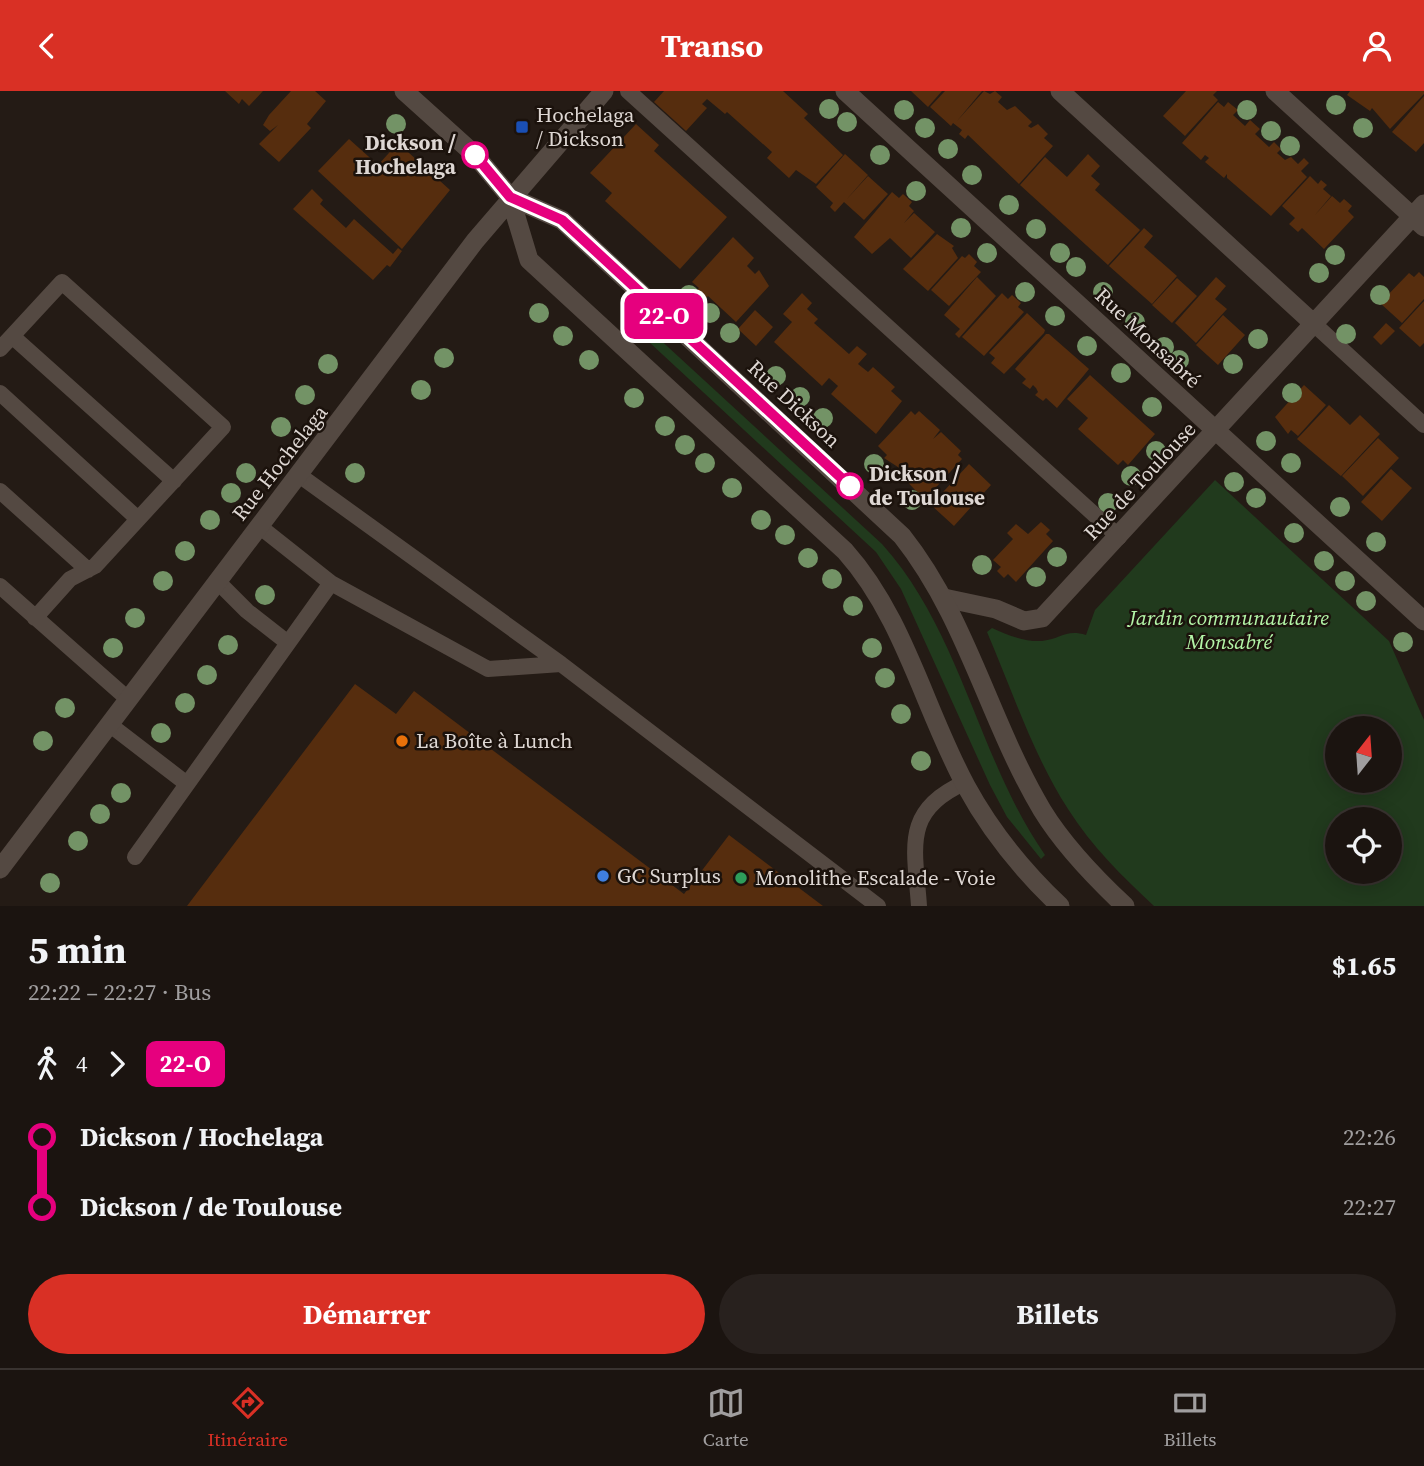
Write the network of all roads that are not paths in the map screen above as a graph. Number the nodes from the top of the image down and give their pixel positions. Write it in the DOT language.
graph roads {
  1 [pos="404,91"];
  2 [pos="604,91"];
  3 [pos="628,91"];
  4 [pos="845,91"];
  5 [pos="1060,91"];
  6 [pos="1275,91"];
  7 [pos="510,197"];
  8 [pos="1420,216"];
  9 [pos="1314,324"];
  10 [pos="12,336"];
  11 [pos="0,349"];
  12 [pos="0,393"];
  13 [pos="1424,425"];
  14 [pos="1216,431"];
  15 [pos="299,475"];
  16 [pos="174,481"];
  17 [pos="0,491"];
  18 [pos="138,519"];
  19 [pos="260,526"];
  20 [pos="1119,537"];
  21 [pos="88,570"];
  22 [pos="218,582"];
  23 [pos="331,583"];
  24 [pos="0,586"];
  25 [pos="943,598"];
  26 [pos="35,618"];
  27 [pos="1423,621"];
  28 [pos="288,643"];
  29 [pos="561,664"];
  30 [pos="129,700"];
  31 [pos="109,724"];
  32 [pos="964,783"];
  33 [pos="187,785"];
  34 [pos="135,857"];
  35 [pos="0,869"];
  36 [pos="878,906"];
  37 [pos="919,906"];
  38 [pos="1060,906"];
  39 [pos="1125,906"];
  1 -- 7 [label="main road, Rue Dickson"];
  2 -- 7 [label="main road, Rue Hochelaga"];
  3 -- 20 [label="lane"];
  4 -- 14 [label="main road, Rue Monsabré"];
  5 -- 9 [label="main road"];
  6 -- 8 [label="main road"];
  7 -- 15 [label="main road, Rue Hochelaga"];
  7 -- 25 [label="main road, Rue Dickson"];
  7 -- 32 [label="main road, Rue Dickson"];
  8 -- 9 [label="main road, Rue de Toulouse"];
  9 -- 13 [label="lane"];
  9 -- 14 [label="main road, Rue de Toulouse"];
  10 -- 11 [label="lane"];
  10 -- 16 [label="lane"];
  10 -- 16 [label="lane"];
  12 -- 18 [label="lane"];
  14 -- 20 [label="main road, Rue de Toulouse"];
  14 -- 27 [label="main road, Rue Monsabré"];
  15 -- 19 [label="main road, Rue Hochelaga"];
  15 -- 29 [label="lane"];
  16 -- 18 [label="lane"];
  17 -- 21 [label="lane"];
  18 -- 21 [label="lane"];
  19 -- 22 [label="main road, Rue Hochelaga"];
  19 -- 23 [label="lane"];
  20 -- 25 [label="main road, Rue de Toulouse"];
  21 -- 26 [label="lane"];
  22 -- 28 [label="lane"];
  22 -- 30 [label="main road, Rue Hochelaga"];
  23 -- 28 [label="lane"];
  23 -- 29 [label="lane"];
  24 -- 26 [label="lane"];
  25 -- 39 [label="main road, Rue Dickson"];
  26 -- 30 [label="lane"];
  28 -- 33 [label="lane"];
  29 -- 36 [label="lane"];
  30 -- 31 [label="main road, Rue Hochelaga"];
  31 -- 33 [label="lane"];
  31 -- 35 [label="main road, Rue Hochelaga"];
  32 -- 37 [label="lane"];
  32 -- 38 [label="main road, Rue Dickson"];
  33 -- 34 [label="lane"];
}
